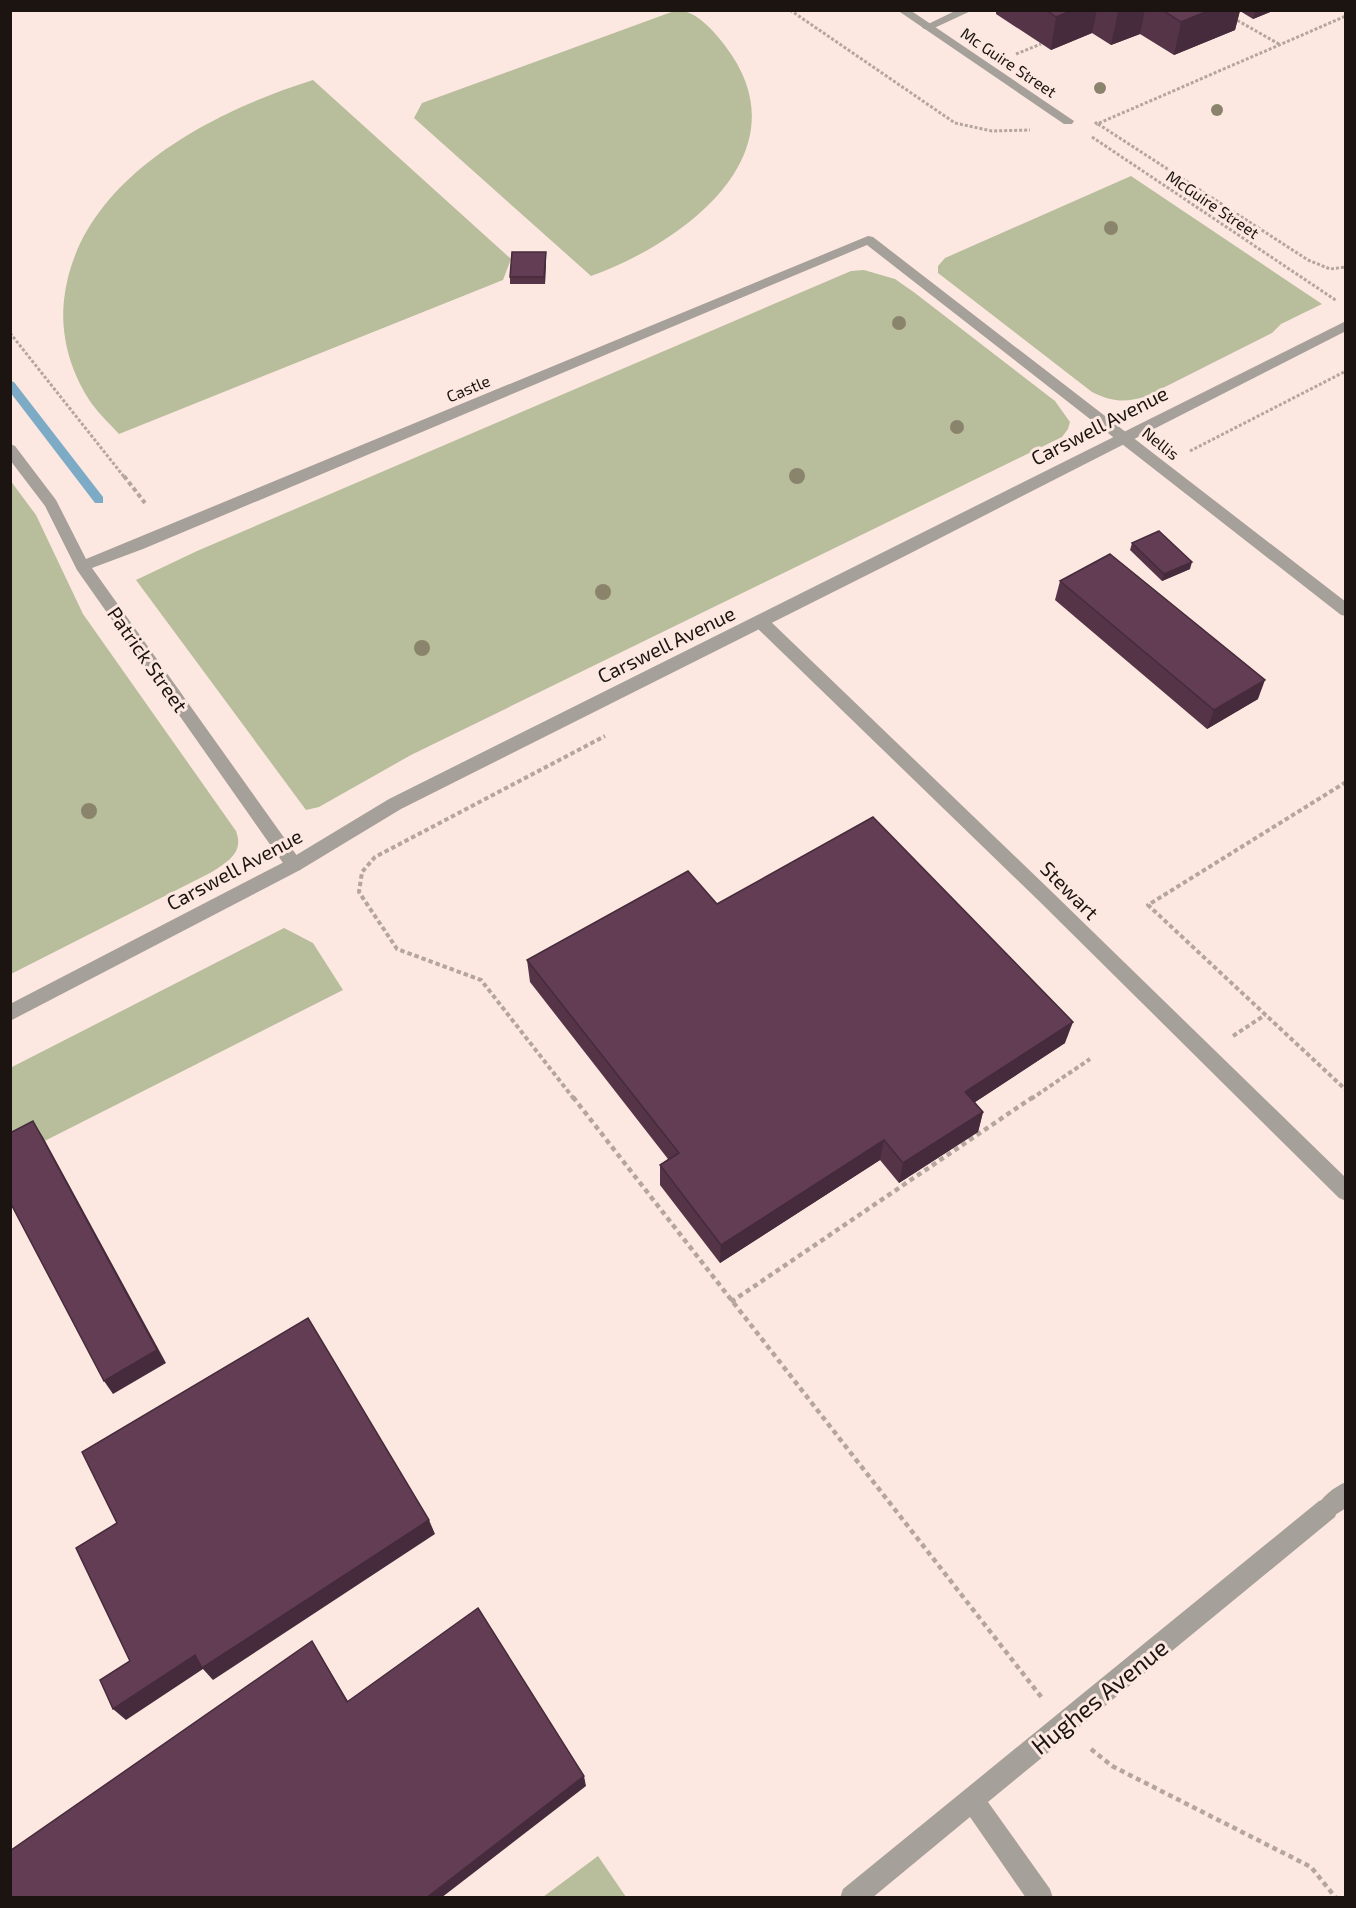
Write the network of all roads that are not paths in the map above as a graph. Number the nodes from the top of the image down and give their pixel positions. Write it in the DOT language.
graph roads {
  1 [pos="902,10"];
  2 [pos="968,10"];
  3 [pos="928,27"];
  4 [pos="1066,119"];
  5 [pos="868,240"];
  6 [pos="1346,325"];
  7 [pos="1124,438"];
  8 [pos="10,449"];
  9 [pos="82,566"];
  10 [pos="1346,611"];
  11 [pos="761,622"];
  12 [pos="294,865"];
  13 [pos="10,1013"];
  14 [pos="1346,1192"];
  15 [pos="1346,1494"];
  16 [pos="972,1800"];
  17 [pos="852,1898"];
  18 [pos="1041,1898"];
  1 -- 3 [label="street, Mc Guire Street"];
  2 -- 3 [label="street"];
  3 -- 4 [label="street, Mc Guire Street"];
  5 -- 7 [label="street, Nellis"];
  5 -- 9 [label="street, Castle"];
  6 -- 7 [label="street, Carswell Avenue"];
  7 -- 10 [label="street, Nellis"];
  7 -- 11 [label="street, Carswell Avenue"];
  8 -- 9 [label="street, Patrick Street"];
  9 -- 12 [label="street, Patrick Street"];
  11 -- 12 [label="street, Carswell Avenue"];
  11 -- 14 [label="street, Stewart"];
  12 -- 13 [label="street, Carswell Avenue"];
  15 -- 16 [label="street, Hughes Avenue"];
  16 -- 17 [label="street, Hughes Avenue"];
  16 -- 18 [label="street"];
}
